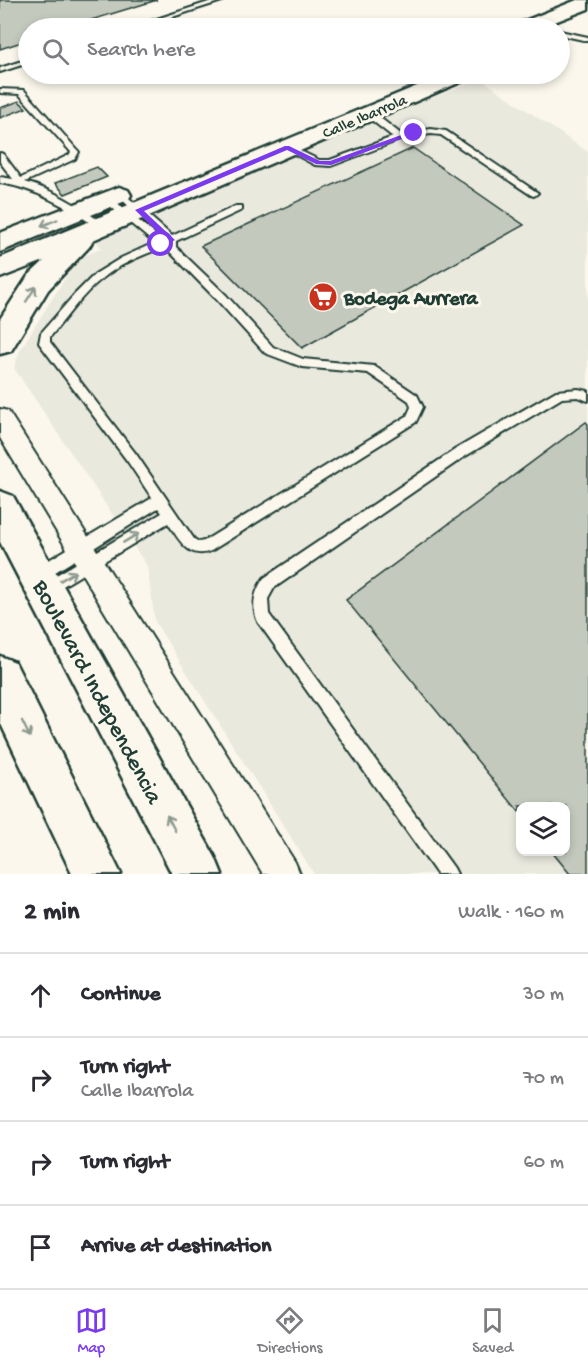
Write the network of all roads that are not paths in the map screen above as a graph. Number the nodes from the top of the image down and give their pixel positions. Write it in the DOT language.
graph roads {
  1 [pos="222,0"];
  2 [pos="588,2"];
  3 [pos="164,18"];
  4 [pos="549,18"];
  5 [pos="588,21"];
  6 [pos="570,29"];
  7 [pos="570,35"];
  8 [pos="588,39"];
  9 [pos="18,64"];
  10 [pos="0,70"];
  11 [pos="392,84"];
  12 [pos="439,84"];
  13 [pos="0,91"];
  14 [pos="368,113"];
  15 [pos="400,138"];
  16 [pos="287,148"];
  17 [pos="0,156"];
  18 [pos="0,180"];
  19 [pos="19,182"];
  20 [pos="534,194"];
  21 [pos="124,205"];
  22 [pos="239,208"];
  23 [pos="91,222"];
  24 [pos="2,242"];
  25 [pos="168,245"];
  26 [pos="0,269"];
  27 [pos="0,343"];
  28 [pos="588,396"];
  29 [pos="0,418"];
  30 [pos="161,499"];
  31 [pos="0,507"];
  32 [pos="171,514"];
  33 [pos="86,556"];
  34 [pos="41,583"];
  35 [pos="0,677"];
  36 [pos="97,874"];
  37 [pos="198,874"];
  38 [pos="283,874"];
  39 [pos="448,874"];
  1 -- 3 [label="lane"];
  2 -- 4 [label="main road"];
  5 -- 6 [label="main road"];
  7 -- 8 [label="lane"];
  9 -- 10 [label="lane"];
  11 -- 21 [label="main road, Calle Ibarrola"];
  12 -- 14 [label="main road, Calle Ibarrola"];
  13 -- 19 [label="lane"];
  14 -- 15 [label="lane"];
  14 -- 16 [label="main road, Calle Ibarrola"];
  15 -- 16 [label="lane"];
  15 -- 20 [label="lane"];
  16 -- 21 [label="main road, Calle Ibarrola"];
  17 -- 19 [label="lane"];
  18 -- 19 [label="lane"];
  19 -- 23 [label="lane"];
  21 -- 23 [label="main road, Calle Ibarrola"];
  21 -- 25 [label="lane"];
  22 -- 25 [label="lane"];
  23 -- 24 [label="main road, Calle Ibarrola, one-way"];
  23 -- 26 [label="main road, Calle Ibarrola"];
  27 -- 23 [label="main road, one-way"];
  25 -- 30 [label="lane"];
  25 -- 32 [label="lane"];
  28 -- 39 [label="lane"];
  29 -- 33 [label="street"];
  30 -- 32 [label="lane"];
  30 -- 33 [label="lane"];
  31 -- 34 [label="main road, Boulevard Independencia"];
  33 -- 32 [label="lane, one-way"];
  33 -- 34 [label="lane"];
  33 -- 38 [label="street"];
  37 -- 34 [label="main road, Boulevard Independencia, one-way"];
  35 -- 36 [label="main road, one-way"];
}
